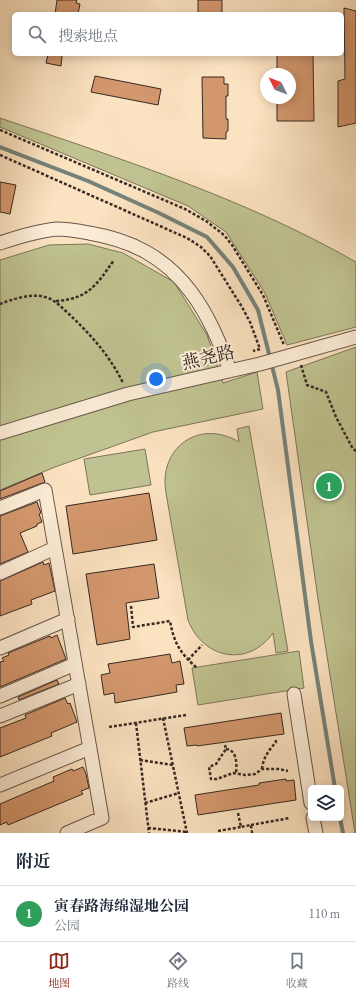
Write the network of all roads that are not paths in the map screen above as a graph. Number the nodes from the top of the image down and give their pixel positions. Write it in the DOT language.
graph roads {
  1 [pos="0,243"];
  2 [pos="356,337"];
  3 [pos="230,371"];
  4 [pos="0,434"];
  5 [pos="0,508"];
  6 [pos="55,548"];
  7 [pos="0,573"];
  8 [pos="68,619"];
  9 [pos="0,648"];
  10 [pos="75,664"];
  11 [pos="79,684"];
  12 [pos="294,694"];
  13 [pos="0,696"];
  14 [pos="0,716"];
  15 [pos="90,748"];
  16 [pos="0,785"];
  17 [pos="308,785"];
  18 [pos="314,821"];
  19 [pos="67,833"];
  20 [pos="316,833"];
  1 -- 3 [label="street"];
  2 -- 3 [label="street, 燕尧路"];
  3 -- 4 [label="street, 燕尧路"];
  5 -- 6 [label="street"];
  6 -- 7 [label="street"];
  6 -- 8 [label="street"];
  8 -- 9 [label="street"];
  8 -- 10 [label="street"];
  10 -- 11 [label="street"];
  10 -- 13 [label="street"];
  11 -- 14 [label="street"];
  11 -- 15 [label="street"];
  12 -- 17 [label="street"];
  15 -- 16 [label="street"];
  15 -- 19 [label="street"];
  18 -- 20 [label="street"];
}
